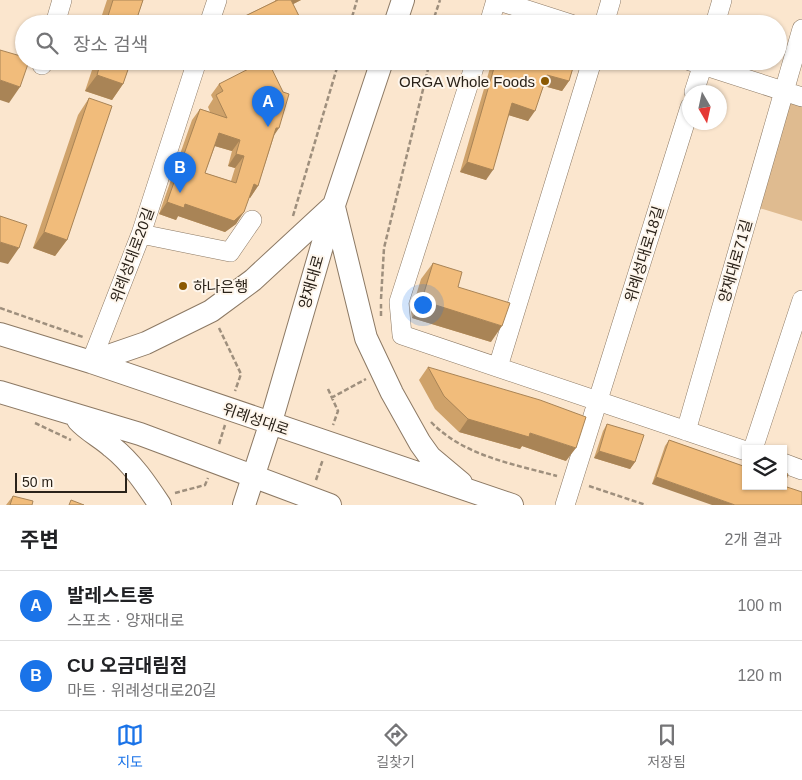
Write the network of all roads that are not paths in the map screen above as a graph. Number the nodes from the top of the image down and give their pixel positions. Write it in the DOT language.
graph roads {
  1 [pos="62,0"];
  2 [pos="217,0"];
  3 [pos="403,0"];
  4 [pos="496,0"];
  5 [pos="611,0"];
  6 [pos="722,0"];
  7 [pos="58,15"];
  8 [pos="212,15"];
  9 [pos="398,15"];
  10 [pos="492,15"];
  11 [pos="544,15"];
  12 [pos="607,15"];
  13 [pos="718,15"];
  14 [pos="802,29"];
  15 [pos="194,70"];
  16 [pos="379,70"];
  17 [pos="473,70"];
  18 [pos="589,70"];
  19 [pos="698,70"];
  20 [pos="720,70"];
  21 [pos="695,85"];
  22 [pos="784,91"];
  23 [pos="802,97"];
  24 [pos="683,130"];
  25 [pos="334,205"];
  26 [pos="252,220"];
  27 [pos="141,234"];
  28 [pos="802,300"];
  29 [pos="0,334"];
  30 [pos="91,362"];
  31 [pos="498,367"];
  32 [pos="0,392"];
  33 [pos="598,401"];
  34 [pos="72,414"];
  35 [pos="270,424"];
  36 [pos="686,431"];
  37 [pos="754,445"];
  38 [pos="742,450"];
  39 [pos="787,464"];
  40 [pos="802,470"];
  41 [pos="252,477"];
  42 [pos="469,490"];
  43 [pos="160,505"];
  44 [pos="244,505"];
  45 [pos="330,505"];
  46 [pos="512,505"];
  47 [pos="565,505"];
  1 -- 7 [label="street"];
  2 -- 8 [label="street"];
  3 -- 9 [label="main road"];
  4 -- 10 [label="street"];
  4 -- 11 [label="street"];
  5 -- 12 [label="street"];
  6 -- 13 [label="street"];
  14 -- 22 [label="street, 양재대로71길"];
  15 -- 27 [label="street, 위례성대로20길"];
  16 -- 25 [label="main road, 양재대로"];
  17 -- 31 [label="street"];
  18 -- 31 [label="street"];
  19 -- 21 [label="street"];
  20 -- 22 [label="street"];
  22 -- 23 [label="street"];
  22 -- 36 [label="street, 양재대로71길"];
  24 -- 33 [label="street, 위례성대로18길"];
  25 -- 30 [label="main road"];
  25 -- 35 [label="main road, 양재대로"];
  25 -- 42 [label="main road"];
  26 -- 27 [label="street"];
  27 -- 30 [label="street, 위례성대로20길"];
  28 -- 37 [label="street"];
  29 -- 30 [label="main road, 위례성대로"];
  30 -- 35 [label="main road, 위례성대로"];
  31 -- 33 [label="street"];
  32 -- 34 [label="main road"];
  33 -- 36 [label="street"];
  33 -- 47 [label="street, 위례성대로18길"];
  34 -- 41 [label="main road"];
  34 -- 43 [label="main road"];
  35 -- 41 [label="main road, 양재대로"];
  35 -- 42 [label="main road, 위례성대로"];
  36 -- 38 [label="street"];
  39 -- 40 [label="street"];
  41 -- 44 [label="main road, 양재대로"];
  41 -- 45 [label="main road"];
  42 -- 46 [label="main road, 위례성대로"];
}
